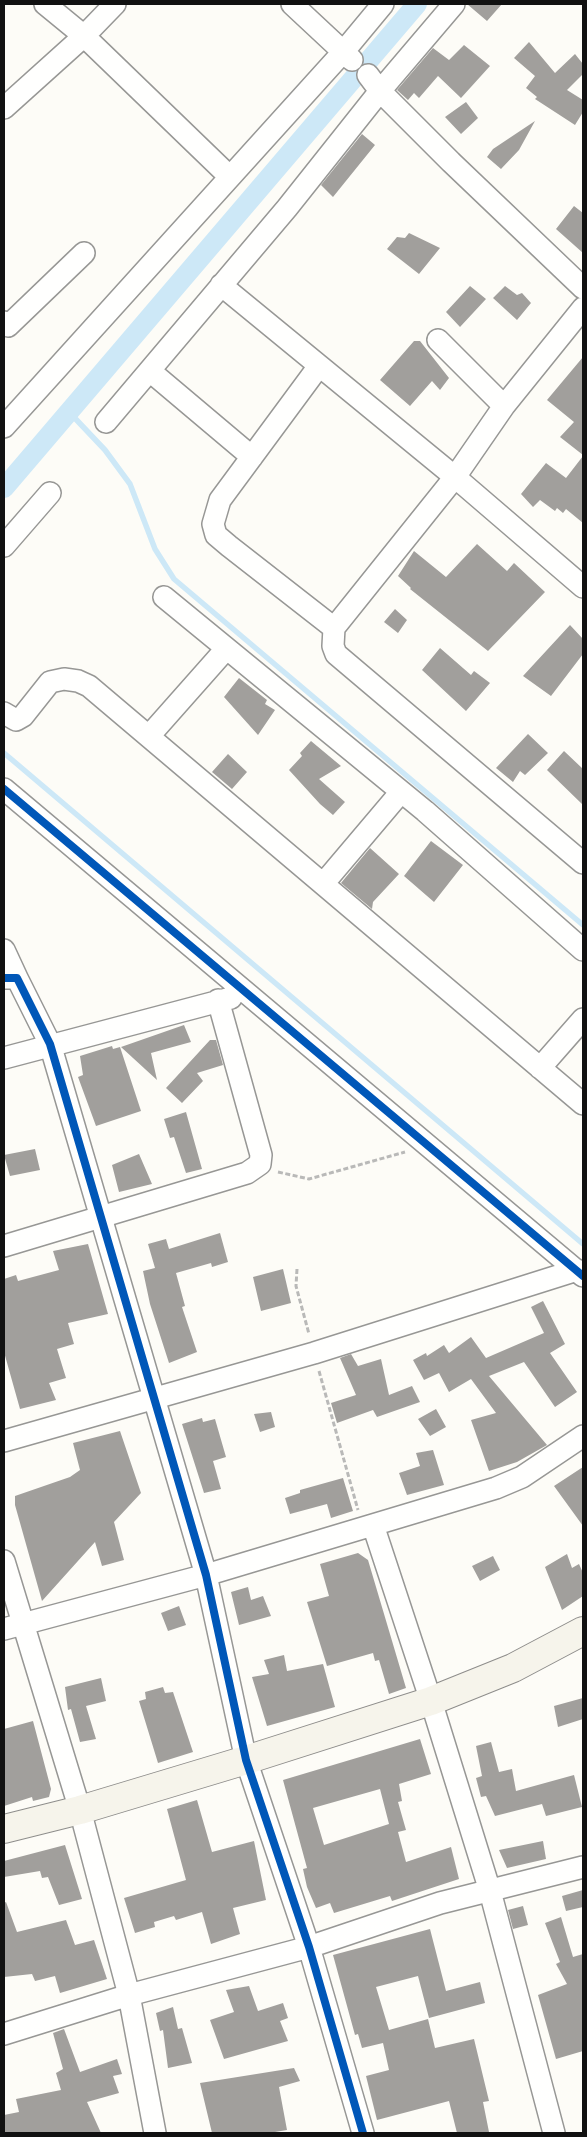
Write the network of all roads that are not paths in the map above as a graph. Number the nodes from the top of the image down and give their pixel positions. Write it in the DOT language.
graph roads {
  1 [pos="45,4"];
  2 [pos="115,4"];
  3 [pos="292,4"];
  4 [pos="383,4"];
  5 [pos="454,4"];
  6 [pos="84,36"];
  7 [pos="348,55"];
  8 [pos="374,83"];
  9 [pos="4,108"];
  10 [pos="230,177"];
  11 [pos="84,253"];
  12 [pos="221,285"];
  13 [pos="583,288"];
  14 [pos="583,308"];
  15 [pos="5,326"];
  16 [pos="438,340"];
  17 [pos="319,366"];
  18 [pos="150,371"];
  19 [pos="504,406"];
  20 [pos="106,422"];
  21 [pos="4,427"];
  22 [pos="252,457"];
  23 [pos="455,477"];
  24 [pos="50,493"];
  25 [pos="4,546"];
  26 [pos="583,587"];
  27 [pos="164,598"];
  28 [pos="334,628"];
  29 [pos="226,649"];
  30 [pos="4,713"];
  31 [pos="149,736"];
  32 [pos="4,789"];
  33 [pos="400,792"];
  34 [pos="583,863"];
  35 [pos="323,884"];
  36 [pos="4,950"];
  37 [pos="583,950"];
  38 [pos="10,978"];
  39 [pos="247,995"];
  40 [pos="218,1000"];
  41 [pos="583,1018"];
  42 [pos="50,1044"];
  43 [pos="4,1058"];
  44 [pos="540,1068"];
  45 [pos="583,1104"];
  46 [pos="100,1217"];
  47 [pos="4,1246"];
  48 [pos="580,1273"];
  49 [pos="156,1398"];
  50 [pos="583,1436"];
  51 [pos="4,1441"];
  52 [pos="368,1526"];
  53 [pos="4,1561"];
  54 [pos="206,1575"];
  55 [pos="13,1626"];
  56 [pos="583,1631"];
  57 [pos="432,1701"];
  58 [pos="246,1760"];
  59 [pos="80,1810"];
  60 [pos="4,1829"];
  61 [pos="583,1867"];
  62 [pos="490,1891"];
  63 [pos="309,1947"];
  64 [pos="129,1995"];
  65 [pos="4,2034"];
  66 [pos="155,2133"];
  67 [pos="363,2133"];
  68 [pos="554,2133"];
  1 -- 6 [label="street"];
  2 -- 6 [label="street"];
  3 -- 7 [label="street"];
  4 -- 7 [label="street"];
  5 -- 8 [label="street"];
  6 -- 9 [label="street"];
  6 -- 10 [label="street"];
  7 -- 10 [label="street"];
  8 -- 12 [label="street"];
  8 -- 13 [label="street"];
  10 -- 21 [label="street"];
  11 -- 15 [label="street"];
  12 -- 17 [label="street"];
  12 -- 18 [label="street"];
  14 -- 19 [label="street"];
  16 -- 19 [label="street"];
  17 -- 22 [label="street"];
  17 -- 23 [label="street"];
  18 -- 20 [label="street"];
  18 -- 22 [label="street"];
  19 -- 23 [label="street"];
  22 -- 28 [label="street"];
  23 -- 26 [label="street"];
  23 -- 28 [label="street"];
  24 -- 25 [label="street"];
  27 -- 29 [label="street"];
  28 -- 34 [label="street"];
  29 -- 31 [label="street"];
  29 -- 33 [label="street"];
  30 -- 31 [label="street"];
  31 -- 35 [label="street"];
  32 -- 39 [label="street"];
  33 -- 35 [label="street"];
  33 -- 37 [label="street"];
  35 -- 44 [label="street"];
  36 -- 38 [label="street"];
  38 -- 42 [label="street"];
  39 -- 40 [label="street"];
  39 -- 48 [label="street"];
  40 -- 42 [label="street"];
  40 -- 46 [label="street"];
  41 -- 44 [label="street"];
  42 -- 43 [label="street"];
  42 -- 46 [label="street"];
  44 -- 45 [label="street"];
  46 -- 47 [label="street"];
  46 -- 49 [label="street"];
  48 -- 49 [label="street"];
  49 -- 51 [label="street"];
  49 -- 54 [label="street"];
  50 -- 52 [label="street"];
  52 -- 54 [label="street"];
  52 -- 57 [label="street"];
  53 -- 55 [label="street"];
  54 -- 55 [label="street"];
  54 -- 58 [label="street"];
  55 -- 59 [label="street"];
  56 -- 57 [label="street"];
  57 -- 58 [label="street"];
  57 -- 62 [label="street"];
  58 -- 59 [label="street"];
  58 -- 63 [label="street"];
  59 -- 60 [label="street"];
  59 -- 64 [label="street"];
  61 -- 62 [label="street"];
  62 -- 63 [label="street"];
  62 -- 68 [label="street"];
  63 -- 64 [label="street"];
  63 -- 67 [label="street"];
  64 -- 65 [label="street"];
  64 -- 66 [label="street"];
}
